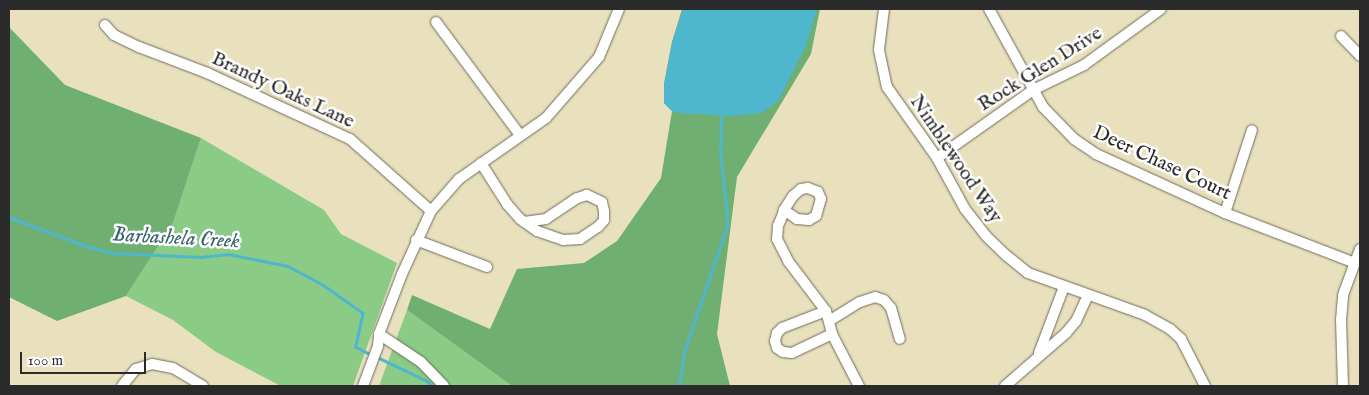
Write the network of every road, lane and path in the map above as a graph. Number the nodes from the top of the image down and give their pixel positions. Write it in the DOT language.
graph roads {
  1 [pos="619,9"];
  2 [pos="884,9"];
  3 [pos="989,9"];
  4 [pos="1162,9"];
  5 [pos="436,22"];
  6 [pos="105,24"];
  7 [pos="1341,36"];
  8 [pos="1360,56"];
  9 [pos="1033,90"];
  10 [pos="1252,130"];
  11 [pos="520,136"];
  12 [pos="937,158"];
  13 [pos="481,162"];
  14 [pos="784,210"];
  15 [pos="431,211"];
  16 [pos="1225,213"];
  17 [pos="524,222"];
  18 [pos="416,240"];
  19 [pos="1360,249"];
  20 [pos="1355,263"];
  21 [pos="487,267"];
  22 [pos="1064,287"];
  23 [pos="1088,295"];
  24 [pos="828,316"];
  25 [pos="379,334"];
  26 [pos="832,334"];
  27 [pos="900,339"];
  28 [pos="1039,354"];
  29 [pos="122,386"];
  30 [pos="203,386"];
  31 [pos="363,386"];
  32 [pos="444,386"];
  33 [pos="858,386"];
  34 [pos="1005,386"];
  35 [pos="1205,386"];
  36 [pos="1343,386"];
  1 -- 11 [label="street"];
  2 -- 12 [label="street, Nimblewood Way"];
  3 -- 9 [label="street, Deer Chase Court"];
  4 -- 9 [label="street, Rock Glen Drive"];
  5 -- 11 [label="street"];
  6 -- 15 [label="street, Brandy Oaks Lane"];
  7 -- 8 [label="street"];
  9 -- 12 [label="street, Rock Glen Drive"];
  9 -- 16 [label="street, Deer Chase Court"];
  10 -- 16 [label="street"];
  11 -- 13 [label="street"];
  12 -- 22 [label="street, Nimblewood Way"];
  13 -- 15 [label="street"];
  13 -- 17 [label="street"];
  14 -- 24 [label="street"];
  15 -- 18 [label="street"];
  16 -- 20 [label="street, Deer Chase Court"];
  17 -- 17 [label="street"];
  18 -- 21 [label="street"];
  18 -- 25 [label="street"];
  19 -- 20 [label="street"];
  20 -- 36 [label="street"];
  22 -- 23 [label="street, Nimblewood Way"];
  22 -- 28 [label="street"];
  23 -- 28 [label="street"];
  23 -- 35 [label="street, Nimblewood Way"];
  24 -- 26 [label="street"];
  24 -- 26 [label="street"];
  24 -- 27 [label="street"];
  25 -- 31 [label="street"];
  25 -- 32 [label="street"];
  26 -- 33 [label="street"];
  28 -- 34 [label="street"];
  29 -- 30 [label="street"];
}
